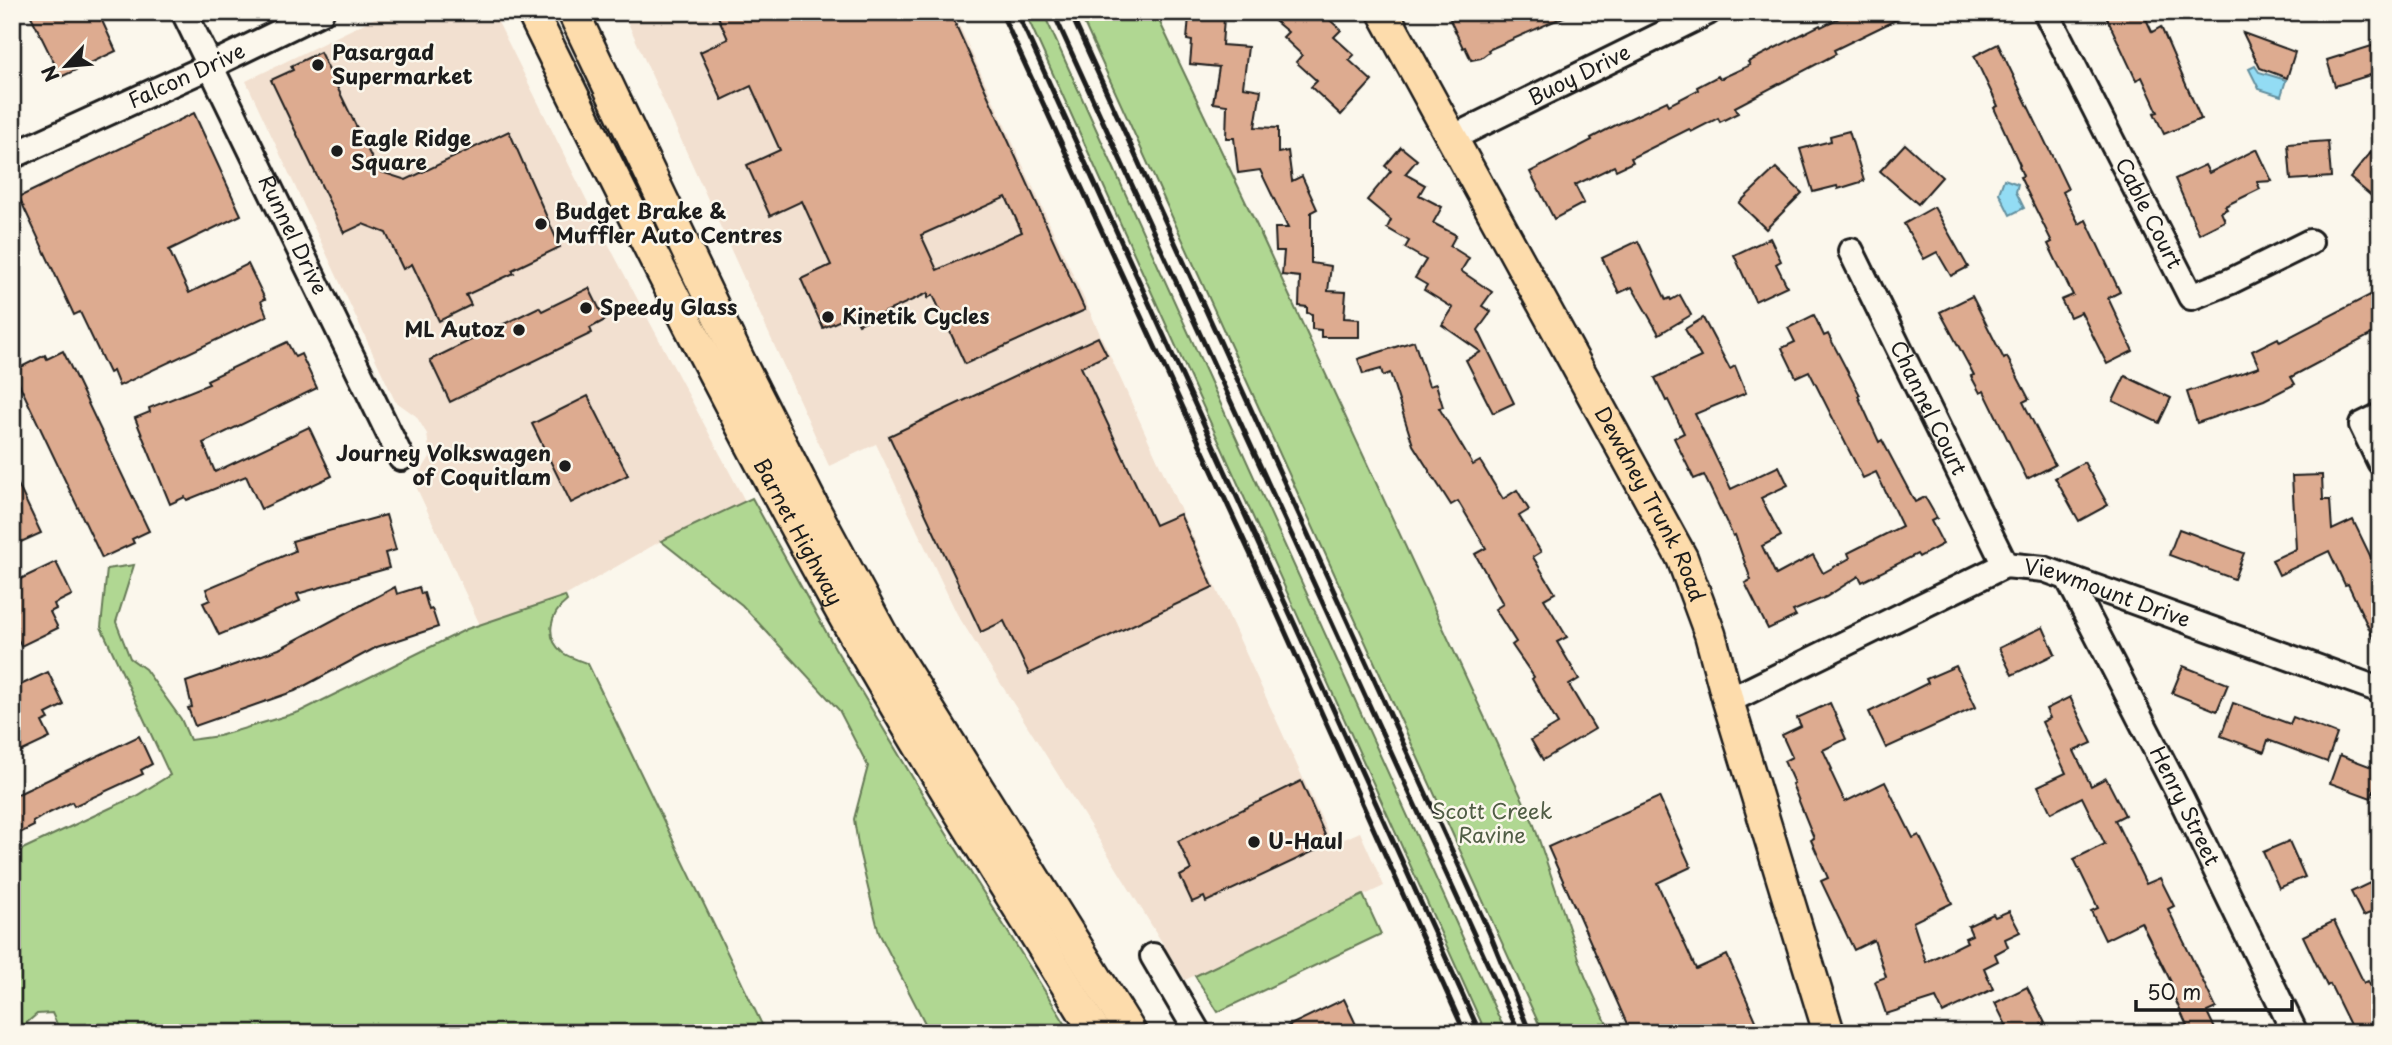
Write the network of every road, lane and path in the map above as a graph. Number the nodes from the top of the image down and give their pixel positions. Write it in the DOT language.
graph roads {
  1 [pos="184,12"];
  2 [pos="321,12"];
  3 [pos="532,12"];
  4 [pos="573,12"];
  5 [pos="1383,12"];
  6 [pos="1708,12"];
  7 [pos="2046,12"];
  8 [pos="210,66"];
  9 [pos="1452,138"];
  10 [pos="12,156"];
  11 [pos="2310,242"];
  12 [pos="1851,251"];
  13 [pos="2380,416"];
  14 [pos="401,458"];
  15 [pos="2380,462"];
  16 [pos="2005,565"];
  17 [pos="2070,580"];
  18 [pos="2380,690"];
  19 [pos="1728,701"];
  20 [pos="1153,956"];
  21 [pos="1096,1033"];
  22 [pos="1131,1033"];
  23 [pos="1198,1033"];
  24 [pos="1829,1033"];
  25 [pos="2295,1033"];
  1 -- 8 [label="street, Runnel Drive"];
  2 -- 8 [label="street, Falcon Drive"];
  3 -- 21 [label="main road, Barnet Highway"];
  4 -- 22 [label="main road, Barnet Highway"];
  5 -- 9 [label="main road, Dewdney Trunk Road"];
  6 -- 9 [label="street, Buoy Drive"];
  7 -- 11 [label="street, Cable Court"];
  8 -- 10 [label="street, Falcon Drive"];
  8 -- 14 [label="street, Runnel Drive"];
  9 -- 19 [label="main road, Dewdney Trunk Road"];
  12 -- 16 [label="street, Channel Court"];
  13 -- 15 [label="street"];
  16 -- 17 [label="street, Viewmount Drive"];
  16 -- 19 [label="street, Viewmount Drive"];
  17 -- 18 [label="street, Viewmount Drive"];
  17 -- 25 [label="street, Henry Street"];
  19 -- 24 [label="main road, Dewdney Trunk Road"];
  20 -- 23 [label="street"];
}
